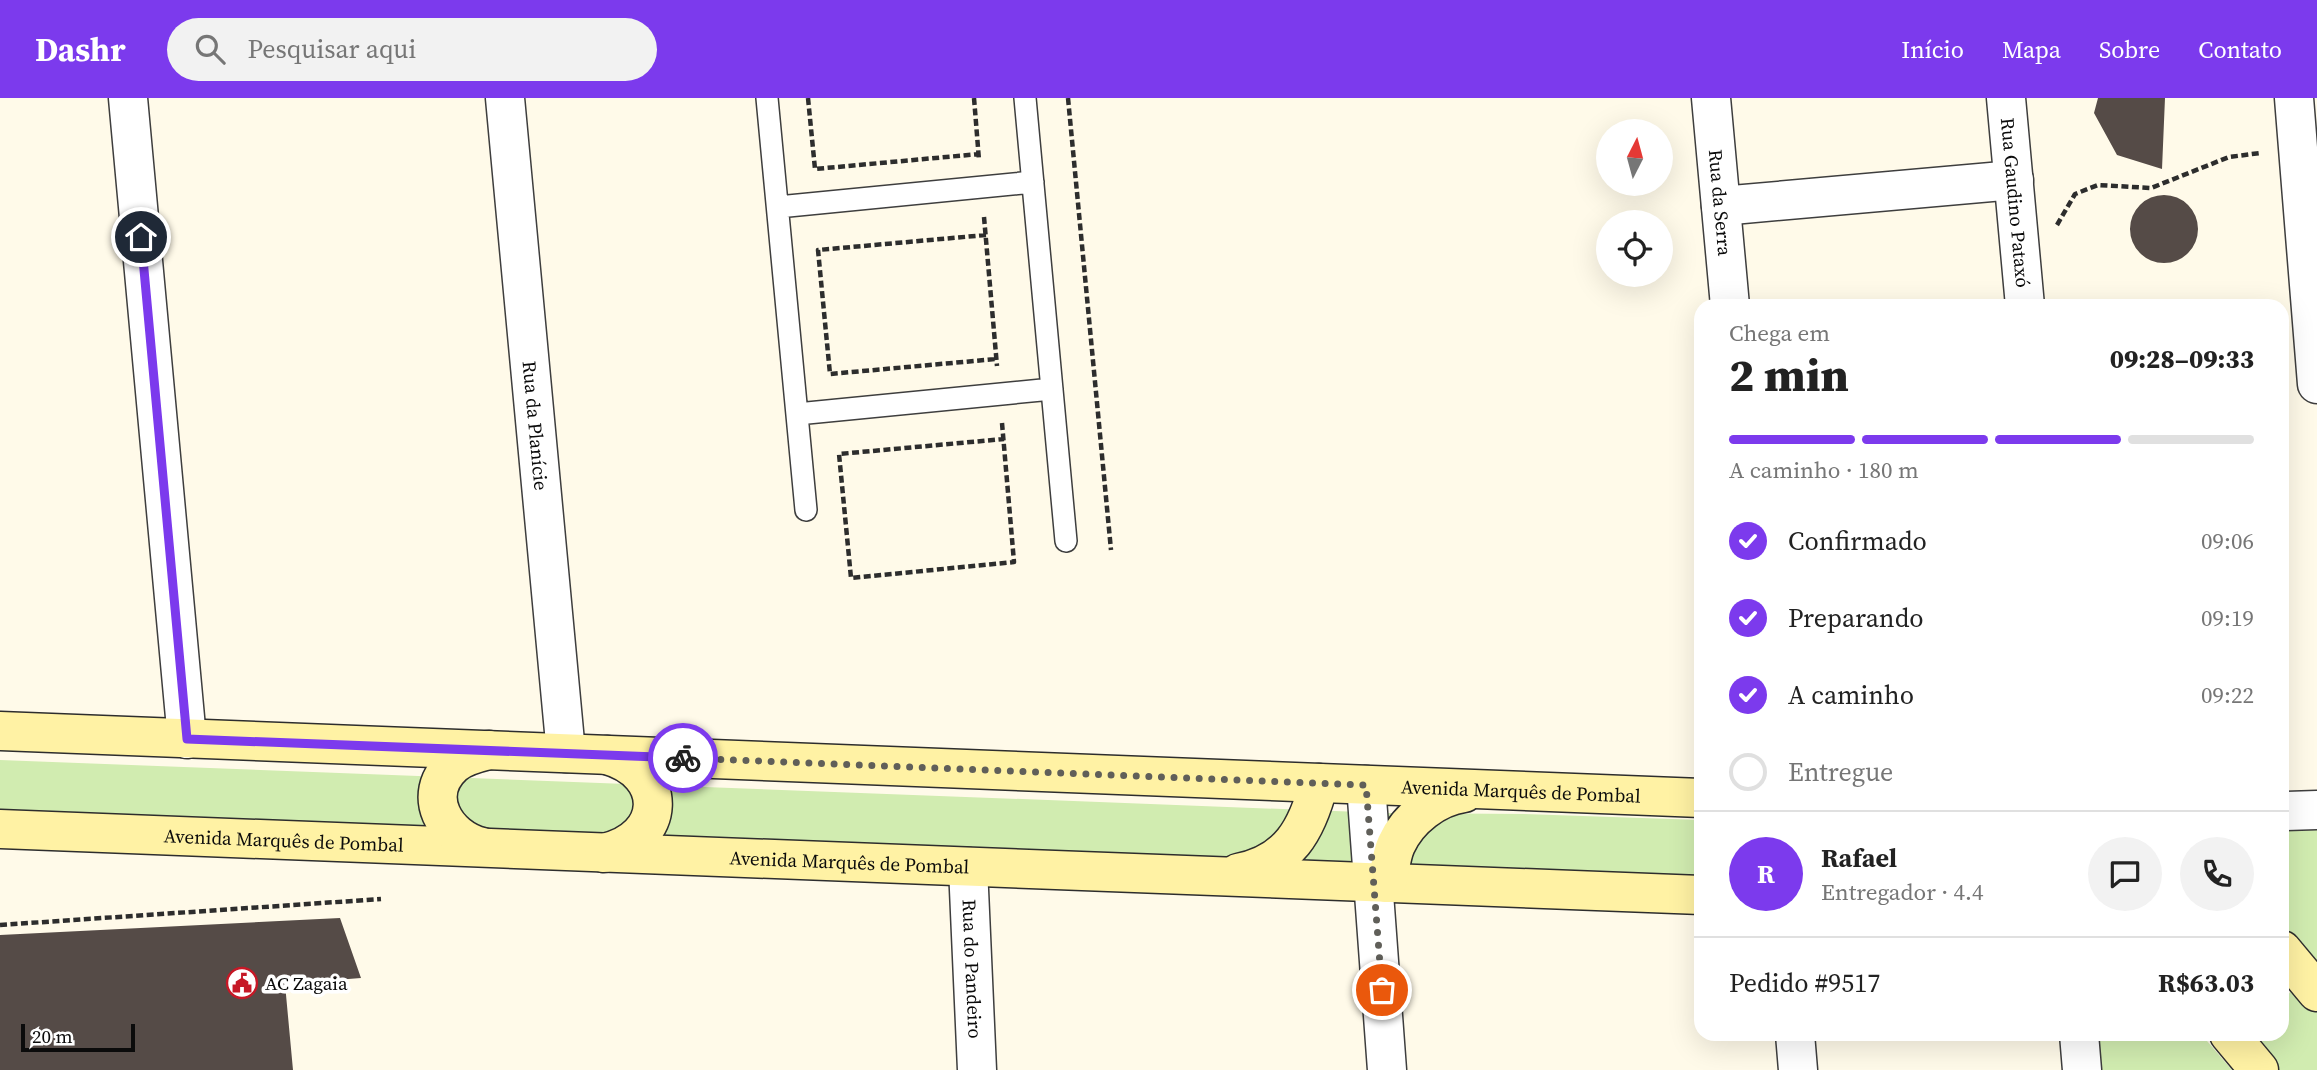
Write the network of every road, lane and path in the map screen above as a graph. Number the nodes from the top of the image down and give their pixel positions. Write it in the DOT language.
graph roads {
  1 [pos="128,98"];
  2 [pos="505,98"];
  3 [pos="767,98"];
  4 [pos="808,98"];
  5 [pos="974,98"];
  6 [pos="1025,98"];
  7 [pos="1068,98"];
  8 [pos="1711,98"];
  9 [pos="2006,98"];
  10 [pos="2294,98"];
  11 [pos="2308,148"];
  12 [pos="979,154"];
  13 [pos="2014,180"];
  14 [pos="1033,182"];
  15 [pos="981,187"];
  16 [pos="1721,206"];
  17 [pos="778,207"];
  18 [pos="2056,227"];
  19 [pos="986,235"];
  20 [pos="1729,299"];
  21 [pos="2024,299"];
  22 [pos="996,359"];
  23 [pos="2317,384"];
  24 [pos="1052,389"];
  25 [pos="1000,395"];
  26 [pos="797,414"];
  27 [pos="1003,439"];
  28 [pos="806,510"];
  29 [pos="1066,541"];
  30 [pos="1111,550"];
  31 [pos="0,731"];
  32 [pos="187,739"];
  33 [pos="489,750"];
  34 [pos="566,753"];
  35 [pos="607,755"];
  36 [pos="1319,783"];
  37 [pos="1366,785"];
  38 [pos="1487,789"];
  39 [pos="1694,798"];
  40 [pos="2317,810"];
  41 [pos="2289,811"];
  42 [pos="0,829"];
  43 [pos="485,848"];
  44 [pos="604,853"];
  45 [pos="968,867"];
  46 [pos="1219,877"];
  47 [pos="1381,883"];
  48 [pos="1694,895"];
  49 [pos="380,899"];
  50 [pos="0,925"];
  51 [pos="2289,958"];
  52 [pos="2317,992"];
  53 [pos="1796,1041"];
  54 [pos="2080,1041"];
  55 [pos="2235,1041"];
  56 [pos="977,1070"];
  57 [pos="1387,1070"];
  58 [pos="1798,1070"];
  59 [pos="2082,1070"];
  60 [pos="2259,1070"];
  1 -- 32 [label="street"];
  2 -- 34 [label="street, Rua da Planície"];
  3 -- 17 [label="lane"];
  4 -- 12 [label="path"];
  5 -- 12 [label="path"];
  6 -- 14 [label="lane"];
  7 -- 30 [label="path"];
  8 -- 16 [label="street, Rua da Serra"];
  9 -- 13 [label="street, Rua Gaudino Pataxó"];
  10 -- 11 [label="street"];
  11 -- 18 [label="path"];
  11 -- 23 [label="street"];
  12 -- 15 [label="path"];
  13 -- 16 [label="street"];
  13 -- 21 [label="street, Rua Gaudino Pataxó"];
  14 -- 15 [label="lane"];
  14 -- 24 [label="lane"];
  15 -- 17 [label="lane"];
  15 -- 19 [label="path"];
  16 -- 20 [label="street, Rua da Serra"];
  17 -- 26 [label="lane"];
  19 -- 22 [label="path"];
  19 -- 22 [label="path"];
  22 -- 25 [label="path"];
  24 -- 25 [label="lane"];
  24 -- 29 [label="lane"];
  25 -- 26 [label="lane"];
  25 -- 27 [label="path"];
  26 -- 28 [label="lane"];
  27 -- 27 [label="path"];
  31 -- 32 [label="main road, Avenida Marquês de Pombal"];
  32 -- 33 [label="main road, Avenida Marquês de Pombal"];
  33 -- 34 [label="main road, Avenida Marquês de Pombal"];
  33 -- 43 [label="main road"];
  34 -- 35 [label="main road, Avenida Marquês de Pombal"];
  35 -- 36 [label="main road, Avenida Marquês de Pombal"];
  35 -- 44 [label="main road"];
  36 -- 37 [label="main road, Avenida Marquês de Pombal"];
  36 -- 46 [label="main road"];
  37 -- 38 [label="main road, Avenida Marquês de Pombal"];
  37 -- 47 [label="street"];
  38 -- 39 [label="main road, Avenida Marquês de Pombal"];
  38 -- 47 [label="main road"];
  40 -- 41 [label="street"];
  42 -- 43 [label="main road, Avenida Marquês de Pombal"];
  43 -- 44 [label="main road, Avenida Marquês de Pombal"];
  44 -- 45 [label="main road, Avenida Marquês de Pombal"];
  45 -- 46 [label="main road, Avenida Marquês de Pombal"];
  45 -- 56 [label="street, Rua do Pandeiro"];
  46 -- 47 [label="main road, Avenida Marquês de Pombal"];
  47 -- 48 [label="main road, Avenida Marquês de Pombal"];
  47 -- 57 [label="street"];
  49 -- 50 [label="path"];
  51 -- 52 [label="main road"];
  53 -- 58 [label="street"];
  54 -- 59 [label="street"];
  55 -- 60 [label="main road"];
}
